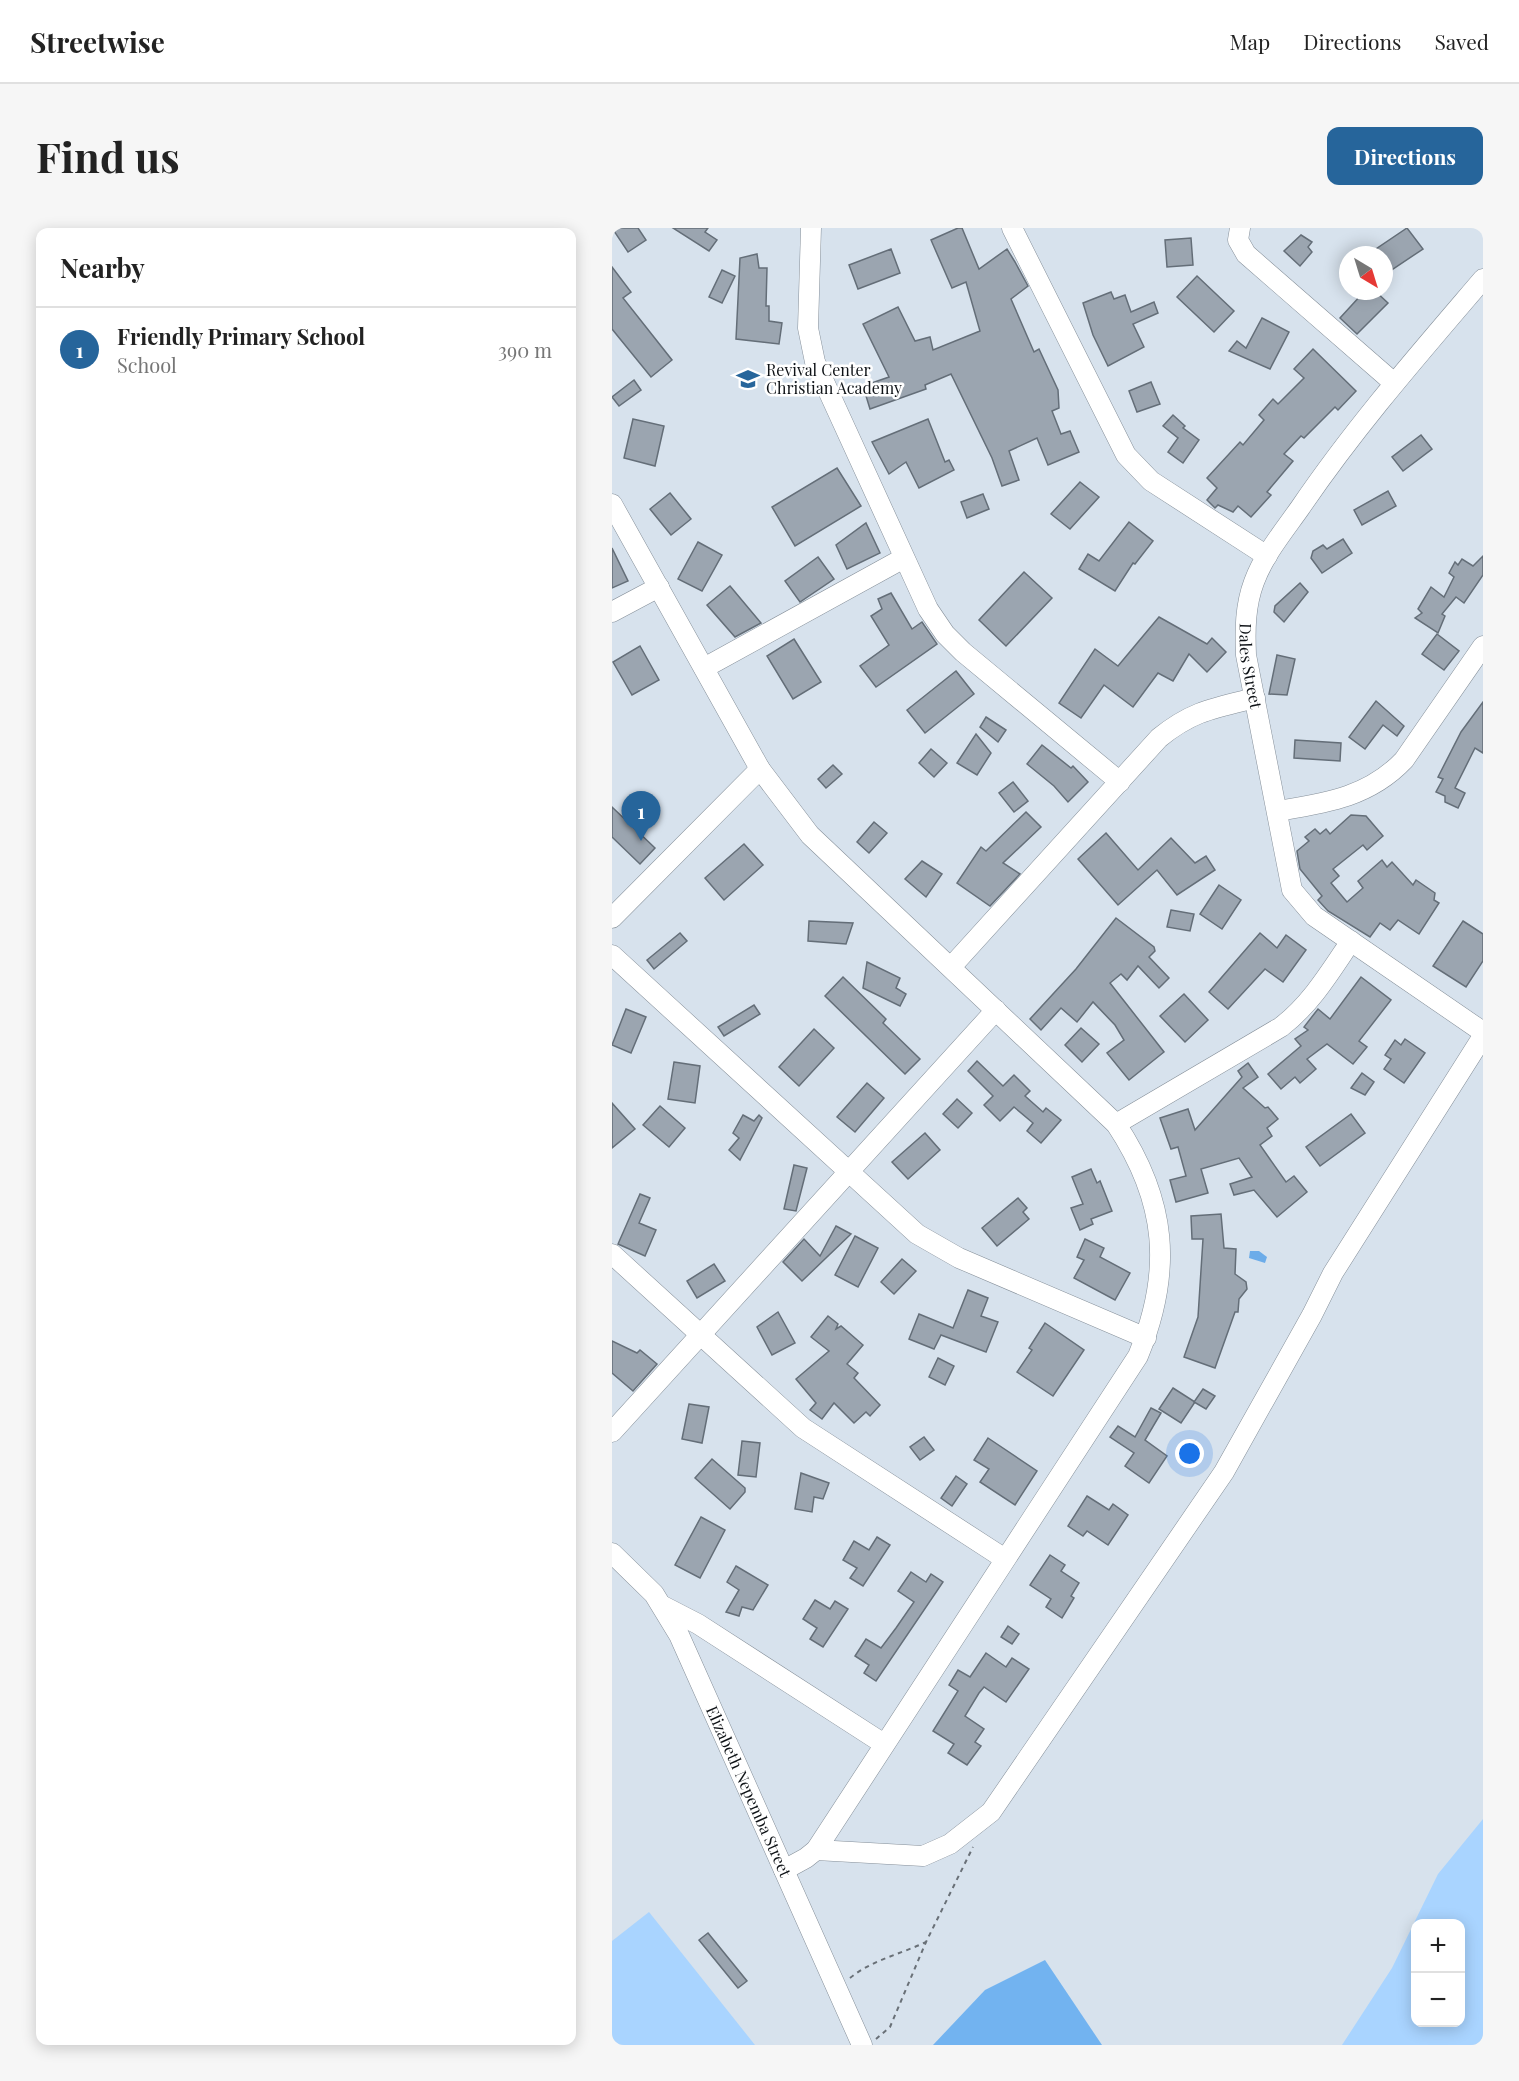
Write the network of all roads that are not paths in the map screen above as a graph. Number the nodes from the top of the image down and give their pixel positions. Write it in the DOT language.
graph roads {
  1 [pos="811,228"];
  2 [pos="1012,228"];
  3 [pos="1240,228"];
  4 [pos="1483,279"];
  5 [pos="1394,383"];
  6 [pos="612,504"];
  7 [pos="1267,556"];
  8 [pos="904,558"];
  9 [pos="659,587"];
  10 [pos="612,612"];
  11 [pos="1483,646"];
  12 [pos="704,668"];
  13 [pos="1255,698"];
  14 [pos="760,769"];
  15 [pos="1120,782"];
  16 [pos="1278,811"];
  17 [pos="612,918"];
  18 [pos="1351,941"];
  19 [pos="612,955"];
  20 [pos="951,967"];
  21 [pos="996,1010"];
  22 [pos="1483,1034"];
  23 [pos="1116,1124"];
  24 [pos="848,1172"];
  25 [pos="612,1254"];
  26 [pos="699,1335"];
  27 [pos="1146,1338"];
  28 [pos="612,1432"];
  29 [pos="612,1552"];
  30 [pos="1005,1559"];
  31 [pos="662,1605"];
  32 [pos="884,1744"];
  33 [pos="816,1850"];
  34 [pos="784,1870"];
  35 [pos="862,2045"];
  1 -- 8 [label="street"];
  2 -- 7 [label="street"];
  3 -- 5 [label="street"];
  4 -- 5 [label="street, Dales Street"];
  5 -- 7 [label="street, Dales Street"];
  6 -- 9 [label="street"];
  7 -- 13 [label="street, Dales Street"];
  8 -- 12 [label="street"];
  8 -- 15 [label="street"];
  9 -- 10 [label="street"];
  9 -- 12 [label="street"];
  11 -- 16 [label="street"];
  12 -- 14 [label="street"];
  13 -- 15 [label="street"];
  13 -- 16 [label="street, Dales Street"];
  14 -- 17 [label="street"];
  14 -- 20 [label="street"];
  15 -- 20 [label="street"];
  16 -- 18 [label="street, Dales Street"];
  18 -- 22 [label="street, Dales Street"];
  18 -- 23 [label="street"];
  19 -- 24 [label="street"];
  20 -- 21 [label="street"];
  21 -- 23 [label="street"];
  21 -- 24 [label="street"];
  22 -- 33 [label="street"];
  23 -- 27 [label="street"];
  24 -- 26 [label="street"];
  24 -- 27 [label="street"];
  25 -- 26 [label="street"];
  26 -- 28 [label="street"];
  26 -- 30 [label="street"];
  27 -- 30 [label="street"];
  29 -- 31 [label="street, Elizabeth Nepemba Street"];
  30 -- 32 [label="street"];
  31 -- 32 [label="street"];
  31 -- 34 [label="street, Elizabeth Nepemba Street"];
  32 -- 33 [label="street"];
  33 -- 34 [label="street"];
  34 -- 35 [label="street, Elizabeth Nepemba Street"];
}
